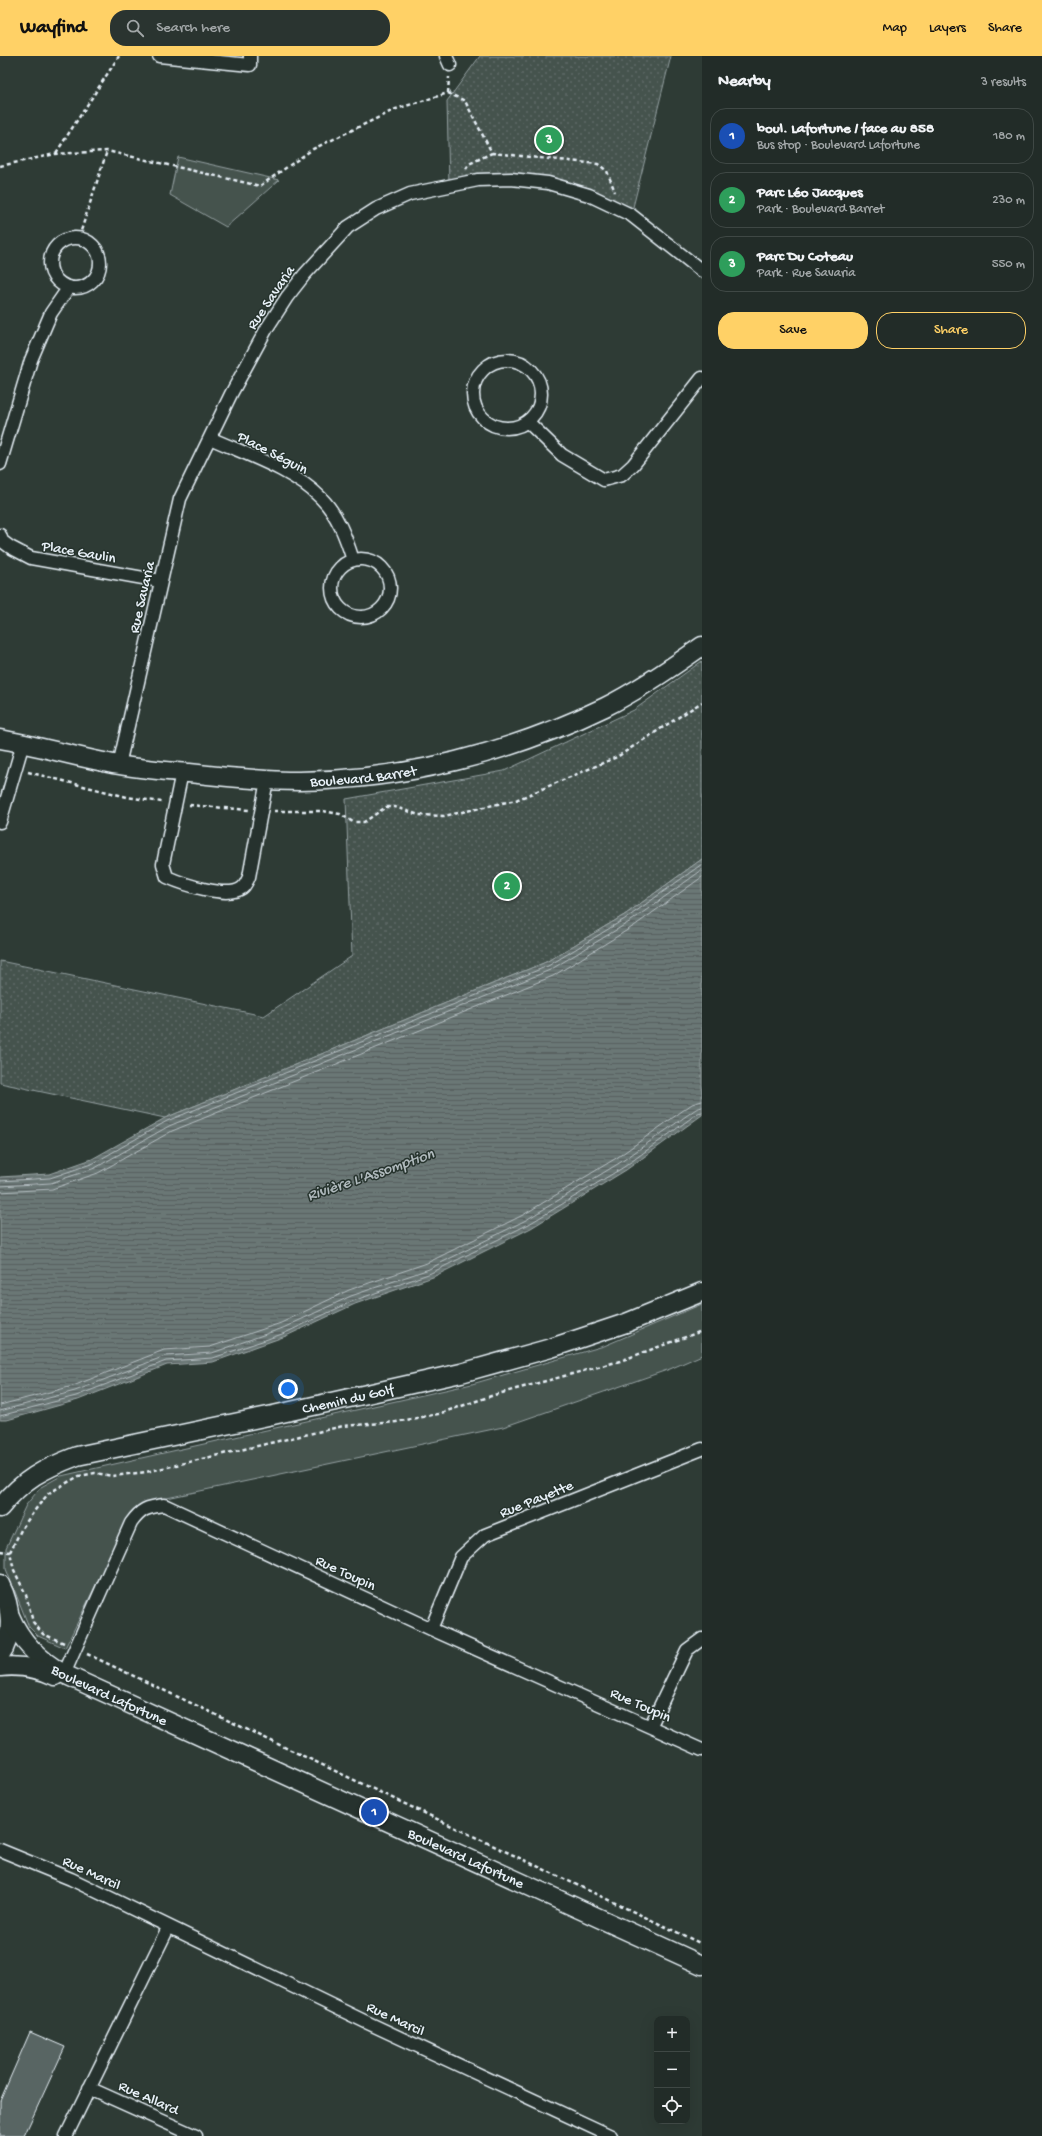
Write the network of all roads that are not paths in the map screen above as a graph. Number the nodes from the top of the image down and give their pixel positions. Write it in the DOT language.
graph roads {
  1 [pos="158,56"];
  2 [pos="250,61"];
  3 [pos="702,271"];
  4 [pos="69,287"];
  5 [pos="702,378"];
  6 [pos="528,422"];
  7 [pos="210,438"];
  8 [pos="0,464"];
  9 [pos="0,536"];
  10 [pos="353,560"];
  11 [pos="160,581"];
  12 [pos="702,646"];
  13 [pos="0,739"];
  14 [pos="23,743"];
  15 [pos="119,765"];
  16 [pos="182,772"];
  17 [pos="267,780"];
  18 [pos="0,822"];
  19 [pos="702,1292"];
  20 [pos="702,1450"];
  21 [pos="0,1508"];
  22 [pos="0,1584"];
  23 [pos="10,1616"];
  24 [pos="431,1629"];
  25 [pos="702,1639"];
  26 [pos="0,1655"];
  27 [pos="0,1667"];
  28 [pos="64,1674"];
  29 [pos="650,1725"];
  30 [pos="230,1750"];
  31 [pos="702,1750"];
  32 [pos="0,1850"];
  33 [pos="168,1928"];
  34 [pos="702,1965"];
  35 [pos="89,2088"];
  36 [pos="66,2136"];
  37 [pos="196,2136"];
  38 [pos="611,2136"];
  1 -- 2 [label="street"];
  3 -- 7 [label="street, Rue Savaria"];
  4 -- 4 [label="street"];
  4 -- 8 [label="street"];
  5 -- 6 [label="street"];
  6 -- 6 [label="street"];
  7 -- 10 [label="street, Place Séguin"];
  7 -- 11 [label="street, Rue Savaria"];
  9 -- 11 [label="street, Place Gaulin"];
  10 -- 10 [label="street"];
  11 -- 15 [label="street, Rue Savaria"];
  12 -- 17 [label="street, Boulevard Barret"];
  13 -- 14 [label="street, Boulevard Barret"];
  14 -- 15 [label="street, Boulevard Barret"];
  14 -- 18 [label="street"];
  15 -- 16 [label="street, Boulevard Barret"];
  16 -- 17 [label="street, Boulevard Barret"];
  16 -- 17 [label="street"];
  19 -- 21 [label="street, Chemin du Golf"];
  20 -- 24 [label="street, Rue Payette"];
  22 -- 23 [label="street"];
  23 -- 26 [label="street"];
  23 -- 28 [label="street, Boulevard Lafortune"];
  24 -- 28 [label="street, Rue Toupin"];
  24 -- 29 [label="street, Rue Toupin"];
  25 -- 29 [label="street"];
  27 -- 30 [label="street, Boulevard Lafortune"];
  28 -- 30 [label="street, Boulevard Lafortune"];
  29 -- 31 [label="street, Rue Toupin"];
  30 -- 34 [label="street, Boulevard Lafortune"];
  32 -- 33 [label="street, Rue Marcil"];
  33 -- 35 [label="street"];
  33 -- 38 [label="street, Rue Marcil"];
  35 -- 36 [label="street"];
  35 -- 37 [label="street, Rue Allard"];
}
